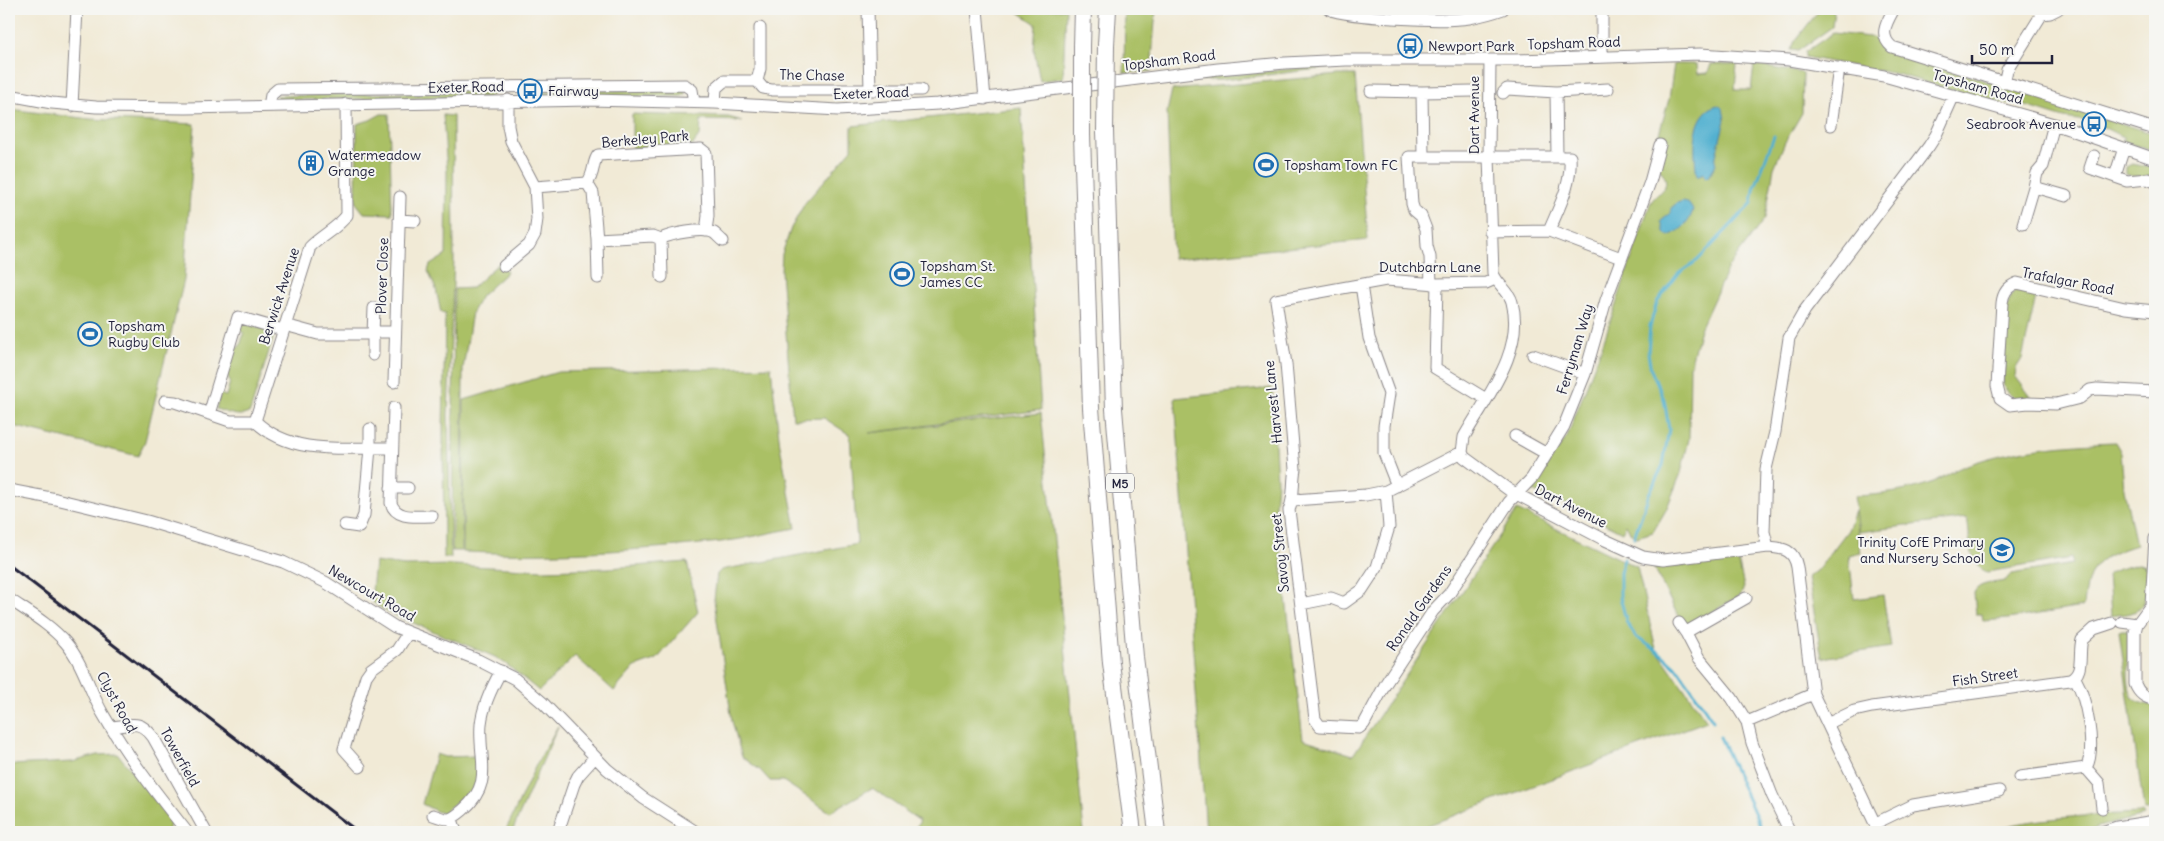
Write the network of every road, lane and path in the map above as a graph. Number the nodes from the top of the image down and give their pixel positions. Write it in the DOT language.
graph roads {
  1 [pos="76,9"];
  2 [pos="868,9"];
  3 [pos="977,9"];
  4 [pos="1083,9"];
  5 [pos="1108,9"];
  6 [pos="1329,9"];
  7 [pos="1503,9"];
  8 [pos="1602,9"];
  9 [pos="1894,9"];
  10 [pos="2058,9"];
  11 [pos="2040,11"];
  12 [pos="760,28"];
  13 [pos="1602,57"];
  14 [pos="1490,60"];
  15 [pos="1839,68"];
  16 [pos="757,81"];
  17 [pos="2004,82"];
  18 [pos="1608,89"];
  19 [pos="870,90"];
  20 [pos="921,90"];
  21 [pos="1371,91"];
  22 [pos="1473,91"];
  23 [pos="1422,92"];
  24 [pos="1556,92"];
  25 [pos="1503,93"];
  26 [pos="9,95"];
  27 [pos="1954,95"];
  28 [pos="985,99"];
  29 [pos="508,100"];
  30 [pos="694,102"];
  31 [pos="715,103"];
  32 [pos="346,104"];
  33 [pos="72,106"];
  34 [pos="270,106"];
  35 [pos="2054,124"];
  36 [pos="1831,125"];
  37 [pos="2155,129"];
  38 [pos="1660,144"];
  39 [pos="2124,148"];
  40 [pos="1423,156"];
  41 [pos="1489,156"];
  42 [pos="1557,156"];
  43 [pos="2094,156"];
  44 [pos="2155,159"];
  45 [pos="2115,176"];
  46 [pos="2155,182"];
  47 [pos="587,183"];
  48 [pos="535,186"];
  49 [pos="2034,187"];
  50 [pos="2066,196"];
  51 [pos="400,197"];
  52 [pos="399,220"];
  53 [pos="415,221"];
  54 [pos="2023,224"];
  55 [pos="706,231"];
  56 [pos="1549,231"];
  57 [pos="1490,232"];
  58 [pos="597,239"];
  59 [pos="661,239"];
  60 [pos="723,241"];
  61 [pos="1622,258"];
  62 [pos="504,266"];
  63 [pos="662,277"];
  64 [pos="598,278"];
  65 [pos="1495,279"];
  66 [pos="1434,284"];
  67 [pos="1362,285"];
  68 [pos="1276,300"];
  69 [pos="374,308"];
  70 [pos="2155,311"];
  71 [pos="284,328"];
  72 [pos="395,332"];
  73 [pos="373,334"];
  74 [pos="373,355"];
  75 [pos="1533,355"];
  76 [pos="1585,374"];
  77 [pos="394,382"];
  78 [pos="2155,392"];
  79 [pos="1486,399"];
  80 [pos="165,401"];
  81 [pos="394,408"];
  82 [pos="209,414"];
  83 [pos="255,421"];
  84 [pos="370,429"];
  85 [pos="1516,436"];
  86 [pos="370,448"];
  87 [pos="392,448"];
  88 [pos="1462,452"];
  89 [pos="1546,454"];
  90 [pos="1397,486"];
  91 [pos="392,488"];
  92 [pos="408,488"];
  93 [pos="9,490"];
  94 [pos="1386,491"];
  95 [pos="1516,494"];
  96 [pos="1293,500"];
  97 [pos="432,516"];
  98 [pos="345,525"];
  99 [pos="2155,538"];
  100 [pos="1768,547"];
  101 [pos="1746,598"];
  102 [pos="9,599"];
  103 [pos="1301,604"];
  104 [pos="1679,623"];
  105 [pos="2137,624"];
  106 [pos="408,633"];
  107 [pos="1686,633"];
  108 [pos="501,671"];
  109 [pos="2075,678"];
  110 [pos="1813,694"];
  111 [pos="2155,700"];
  112 [pos="1747,722"];
  113 [pos="1829,723"];
  114 [pos="1343,726"];
  115 [pos="112,727"];
  116 [pos="482,751"];
  117 [pos="470,752"];
  118 [pos="594,757"];
  119 [pos="360,767"];
  120 [pos="2086,768"];
  121 [pos="2020,777"];
  122 [pos="1999,791"];
  123 [pos="2102,808"];
  124 [pos="433,815"];
  125 [pos="452,819"];
  126 [pos="2155,821"];
  127 [pos="1878,828"];
  128 [pos="2140,828"];
  129 [pos="187,832"];
  130 [pos="206,832"];
  131 [pos="456,832"];
  132 [pos="558,832"];
  133 [pos="696,832"];
  134 [pos="1133,832"];
  135 [pos="1157,832"];
  136 [pos="1790,832"];
  137 [pos="2102,832"];
  1 -- 33 [label="street"];
  2 -- 19 [label="street"];
  3 -- 28 [label="street"];
  4 -- 134 [label="highway, M5, bridge"];
  5 -- 135 [label="highway, M5, bridge"];
  6 -- 7 [label="street"];
  8 -- 13 [label="street"];
  9 -- 17 [label="street, Topsham Road"];
  10 -- 11 [label="street"];
  11 -- 17 [label="street"];
  12 -- 16 [label="street, The Chase"];
  13 -- 14 [label="street, Topsham Road"];
  13 -- 15 [label="street, Topsham Road"];
  14 -- 28 [label="street, Topsham Road"];
  14 -- 41 [label="street, Dart Avenue"];
  15 -- 27 [label="street, Topsham Road"];
  15 -- 36 [label="street"];
  16 -- 19 [label="street, The Chase"];
  16 -- 31 [label="street, The Chase"];
  17 -- 37 [label="street, Topsham Road"];
  18 -- 24 [label="street"];
  19 -- 20 [label="street, The Chase"];
  21 -- 23 [label="street"];
  22 -- 23 [label="street"];
  23 -- 40 [label="street"];
  24 -- 25 [label="street"];
  24 -- 42 [label="street"];
  26 -- 33 [label="street, Exeter Road"];
  27 -- 35 [label="street, Topsham Road"];
  27 -- 100 [label="street"];
  28 -- 31 [label="street, Exeter Road"];
  29 -- 30 [label="street, Exeter Road"];
  29 -- 32 [label="street, Exeter Road"];
  29 -- 48 [label="street"];
  30 -- 31 [label="street, Exeter Road"];
  30 -- 34 [label="street"];
  32 -- 34 [label="street, Exeter Road"];
  32 -- 71 [label="street, Berwick Avenue"];
  33 -- 34 [label="street, Exeter Road"];
  35 -- 39 [label="street, Topsham Road"];
  35 -- 49 [label="street"];
  38 -- 61 [label="street, Ferryman Way"];
  39 -- 44 [label="street, Topsham Road"];
  39 -- 45 [label="street"];
  40 -- 41 [label="street"];
  40 -- 66 [label="street"];
  41 -- 42 [label="street"];
  41 -- 57 [label="street, Dart Avenue"];
  42 -- 56 [label="street"];
  43 -- 45 [label="street"];
  45 -- 46 [label="street"];
  47 -- 48 [label="street"];
  47 -- 55 [label="street, Berkeley Park"];
  47 -- 58 [label="street"];
  48 -- 62 [label="street"];
  49 -- 50 [label="street"];
  49 -- 54 [label="street"];
  51 -- 52 [label="street, Plover Close"];
  52 -- 53 [label="street, Plover Close"];
  52 -- 72 [label="street, Plover Close"];
  55 -- 59 [label="street"];
  55 -- 60 [label="street"];
  56 -- 57 [label="street"];
  56 -- 61 [label="street"];
  57 -- 65 [label="street, Dart Avenue"];
  58 -- 59 [label="street"];
  58 -- 64 [label="street"];
  59 -- 63 [label="street"];
  61 -- 76 [label="street, Ferryman Way"];
  65 -- 66 [label="street, Dutchbarn Lane"];
  65 -- 79 [label="street"];
  66 -- 67 [label="street, Dutchbarn Lane"];
  66 -- 79 [label="street"];
  67 -- 68 [label="street, Dutchbarn Lane"];
  67 -- 90 [label="street"];
  68 -- 96 [label="street, Harvest Lane"];
  69 -- 73 [label="street"];
  70 -- 78 [label="street, Trafalgar Road"];
  71 -- 73 [label="street, Plover Close"];
  71 -- 82 [label="street, Plover Close"];
  71 -- 83 [label="street, Berwick Avenue"];
  72 -- 73 [label="street, Plover Close"];
  72 -- 77 [label="street, Plover Close"];
  73 -- 74 [label="street"];
  75 -- 76 [label="street"];
  76 -- 89 [label="street, Ferryman Way"];
  79 -- 88 [label="street"];
  80 -- 82 [label="street"];
  81 -- 87 [label="street"];
  82 -- 83 [label="street"];
  83 -- 86 [label="street"];
  84 -- 86 [label="street"];
  85 -- 89 [label="street"];
  86 -- 87 [label="street"];
  86 -- 98 [label="street"];
  87 -- 91 [label="street"];
  88 -- 90 [label="street, Savoy Street"];
  88 -- 95 [label="street, Dart Avenue"];
  89 -- 95 [label="street, Ferryman Way"];
  90 -- 94 [label="street, Savoy Street"];
  91 -- 92 [label="street"];
  91 -- 97 [label="street"];
  93 -- 106 [label="street, Newcourt Road"];
  94 -- 96 [label="street, Savoy Street"];
  94 -- 103 [label="street"];
  95 -- 100 [label="street, Dart Avenue"];
  95 -- 114 [label="street, Ronald Gardens"];
  96 -- 103 [label="street, Savoy Street"];
  99 -- 105 [label="street"];
  100 -- 110 [label="street, Dart Avenue"];
  101 -- 107 [label="street"];
  102 -- 115 [label="street, Clyst Road"];
  103 -- 114 [label="street, Savoy Street"];
  104 -- 107 [label="street"];
  105 -- 109 [label="street"];
  105 -- 111 [label="street"];
  106 -- 108 [label="street, Newcourt Road"];
  106 -- 119 [label="street"];
  107 -- 112 [label="street"];
  108 -- 116 [label="street"];
  108 -- 118 [label="street, Newcourt Road"];
  109 -- 113 [label="street, Fish Street"];
  109 -- 120 [label="street"];
  110 -- 112 [label="street"];
  110 -- 113 [label="street, Dart Avenue"];
  112 -- 136 [label="street"];
  113 -- 127 [label="street, Dart Avenue"];
  115 -- 129 [label="street, Clyst Road"];
  115 -- 130 [label="street, Towerfield"];
  116 -- 117 [label="street"];
  116 -- 125 [label="street"];
  118 -- 132 [label="street"];
  118 -- 133 [label="street, Newcourt Road"];
  120 -- 121 [label="street"];
  120 -- 123 [label="street"];
  122 -- 127 [label="street"];
  124 -- 125 [label="street"];
  125 -- 131 [label="street"];
  126 -- 128 [label="street"];
  128 -- 137 [label="street"];
}
